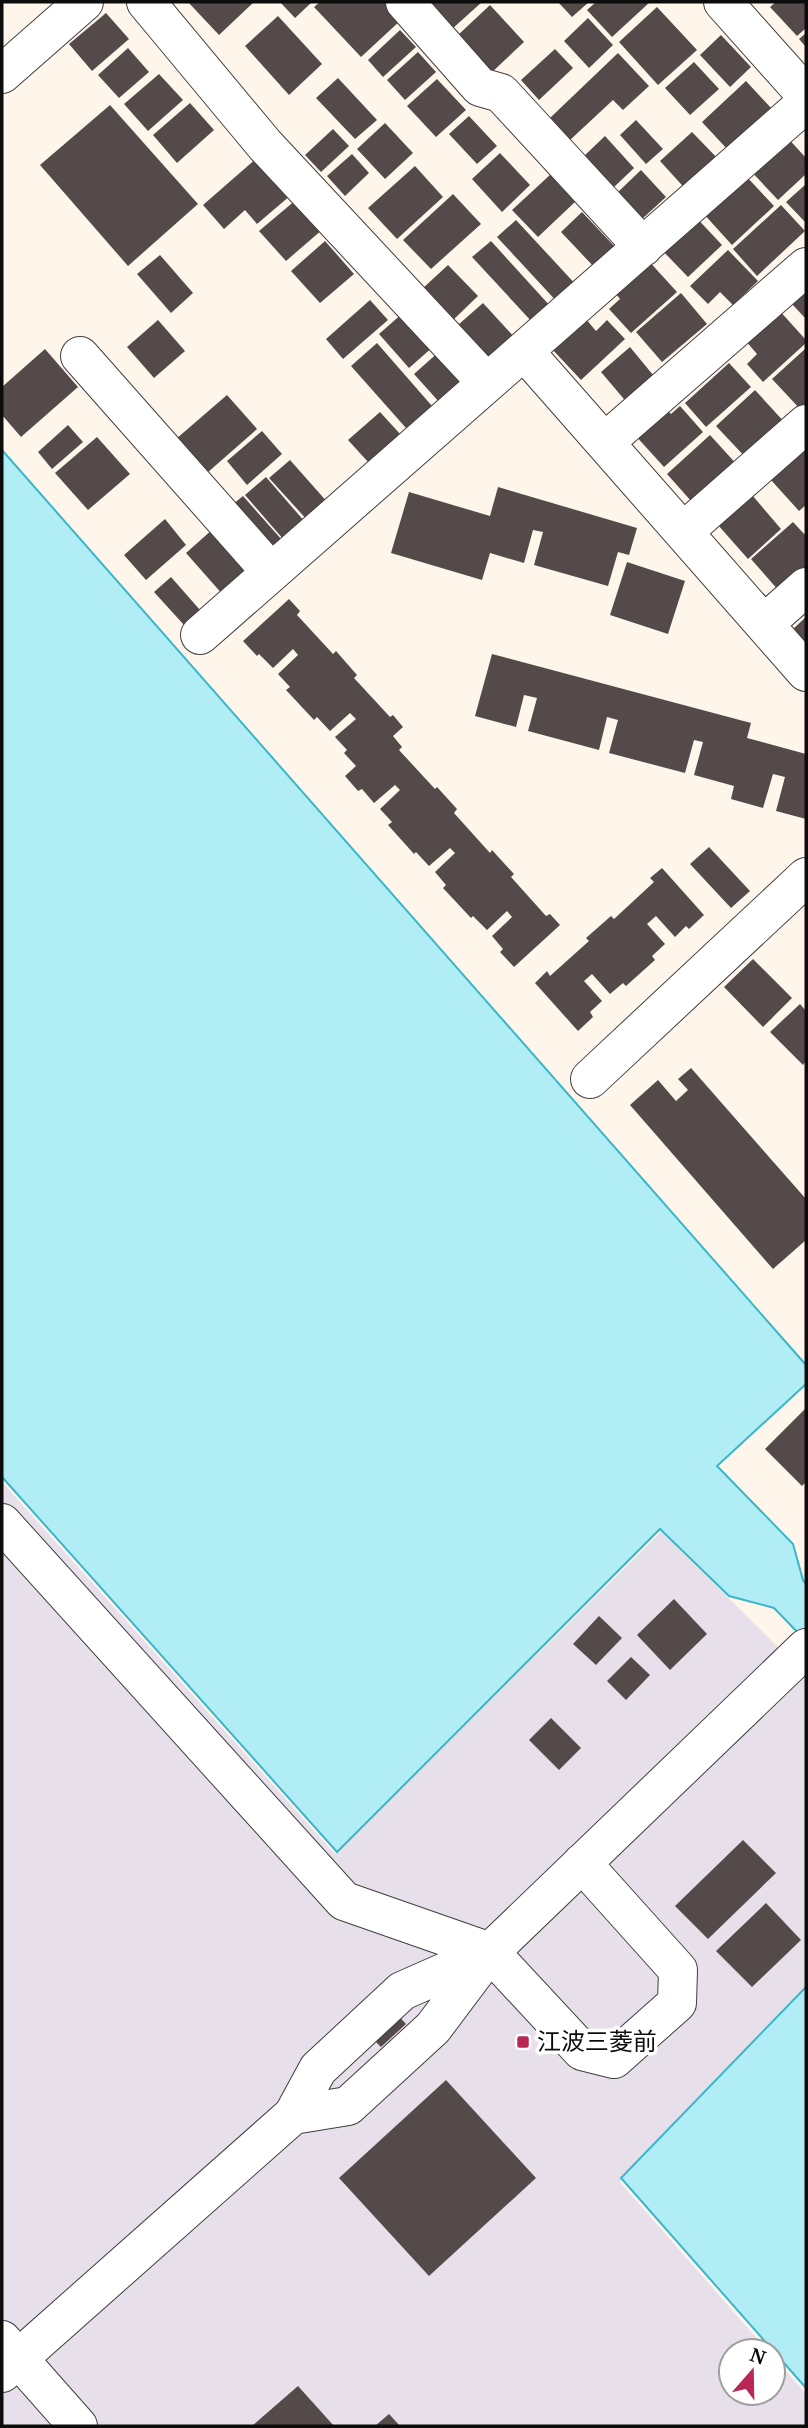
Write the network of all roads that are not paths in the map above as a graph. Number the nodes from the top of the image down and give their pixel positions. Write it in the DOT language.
graph roads {
  1 [pos="84,2"];
  2 [pos="146,2"];
  3 [pos="405,2"];
  4 [pos="723,2"];
  5 [pos="2,74"];
  6 [pos="806,95"];
  7 [pos="806,103"];
  8 [pos="642,247"];
  9 [pos="806,267"];
  10 [pos="524,351"];
  11 [pos="80,356"];
  12 [pos="487,383"];
  13 [pos="806,424"];
  14 [pos="605,442"];
  15 [pos="683,532"];
  16 [pos="271,572"];
  17 [pos="806,587"];
  18 [pos="764,624"];
  19 [pos="200,635"];
  20 [pos="806,672"];
  21 [pos="806,877"];
  22 [pos="590,1080"];
  23 [pos="2,1523"];
  24 [pos="806,1648"];
  25 [pos="582,1863"];
  26 [pos="490,1952"];
  27 [pos="7,2357"];
  28 [pos="78,2426"];
  1 -- 5 [label="street"];
  2 -- 12 [label="street"];
  3 -- 8 [label="street"];
  4 -- 6 [label="street"];
  7 -- 8 [label="street"];
  8 -- 10 [label="street"];
  9 -- 14 [label="street"];
  10 -- 12 [label="street"];
  10 -- 14 [label="street"];
  11 -- 16 [label="street"];
  12 -- 16 [label="street"];
  13 -- 15 [label="street"];
  14 -- 15 [label="street"];
  15 -- 18 [label="street"];
  16 -- 19 [label="street"];
  17 -- 18 [label="street"];
  18 -- 20 [label="street"];
  21 -- 22 [label="street"];
  23 -- 26 [label="street"];
  24 -- 25 [label="street"];
  25 -- 26 [label="street"];
  25 -- 26 [label="street"];
  26 -- 27 [label="street"];
  27 -- 28 [label="street"];
}
